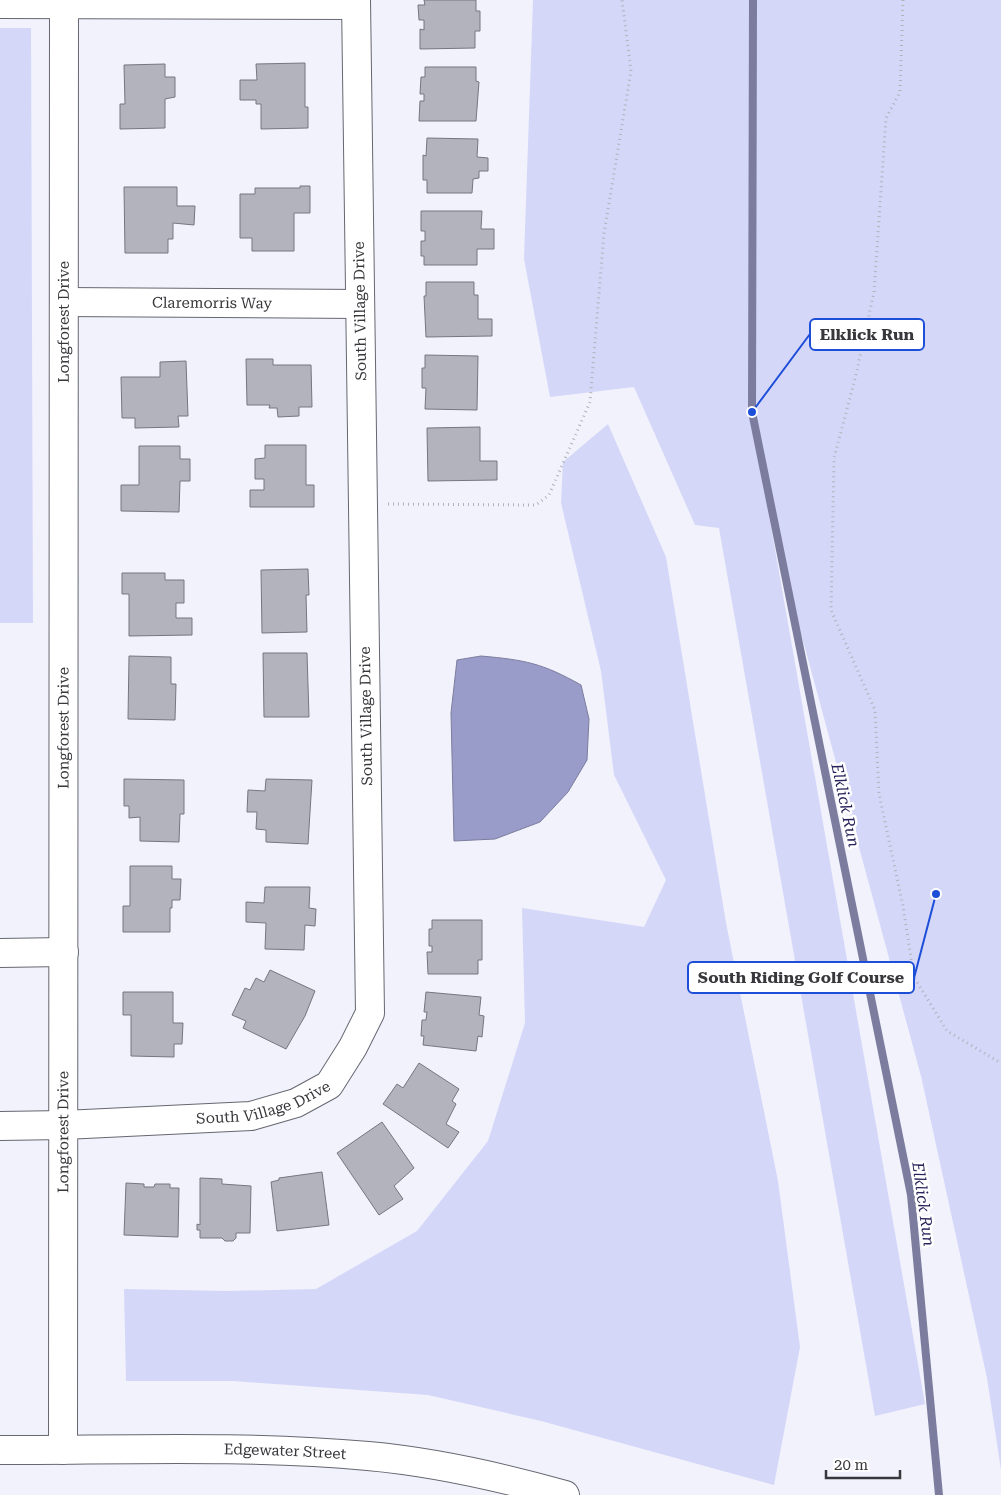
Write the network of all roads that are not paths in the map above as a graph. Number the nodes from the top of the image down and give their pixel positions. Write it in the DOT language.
graph roads {
  1 [pos="356,2"];
  2 [pos="0,4"];
  3 [pos="64,4"];
  4 [pos="64,302"];
  5 [pos="360,304"];
  6 [pos="64,952"];
  7 [pos="0,953"];
  8 [pos="0,1126"];
  9 [pos="64,1126"];
  10 [pos="0,1450"];
  11 [pos="63,1450"];
  12 [pos="565,1495"];
  1 -- 3 [label="street"];
  1 -- 5 [label="street, South Village Drive"];
  2 -- 3 [label="street"];
  3 -- 4 [label="street, Longforest Drive"];
  4 -- 5 [label="street, Claremorris Way"];
  4 -- 6 [label="street, Longforest Drive"];
  5 -- 9 [label="street, South Village Drive"];
  6 -- 7 [label="street"];
  6 -- 9 [label="street, Longforest Drive"];
  8 -- 9 [label="street, South Village Drive"];
  9 -- 11 [label="street, Longforest Drive"];
  10 -- 11 [label="street, Edgewater Street"];
  11 -- 12 [label="street, Edgewater Street"];
}
